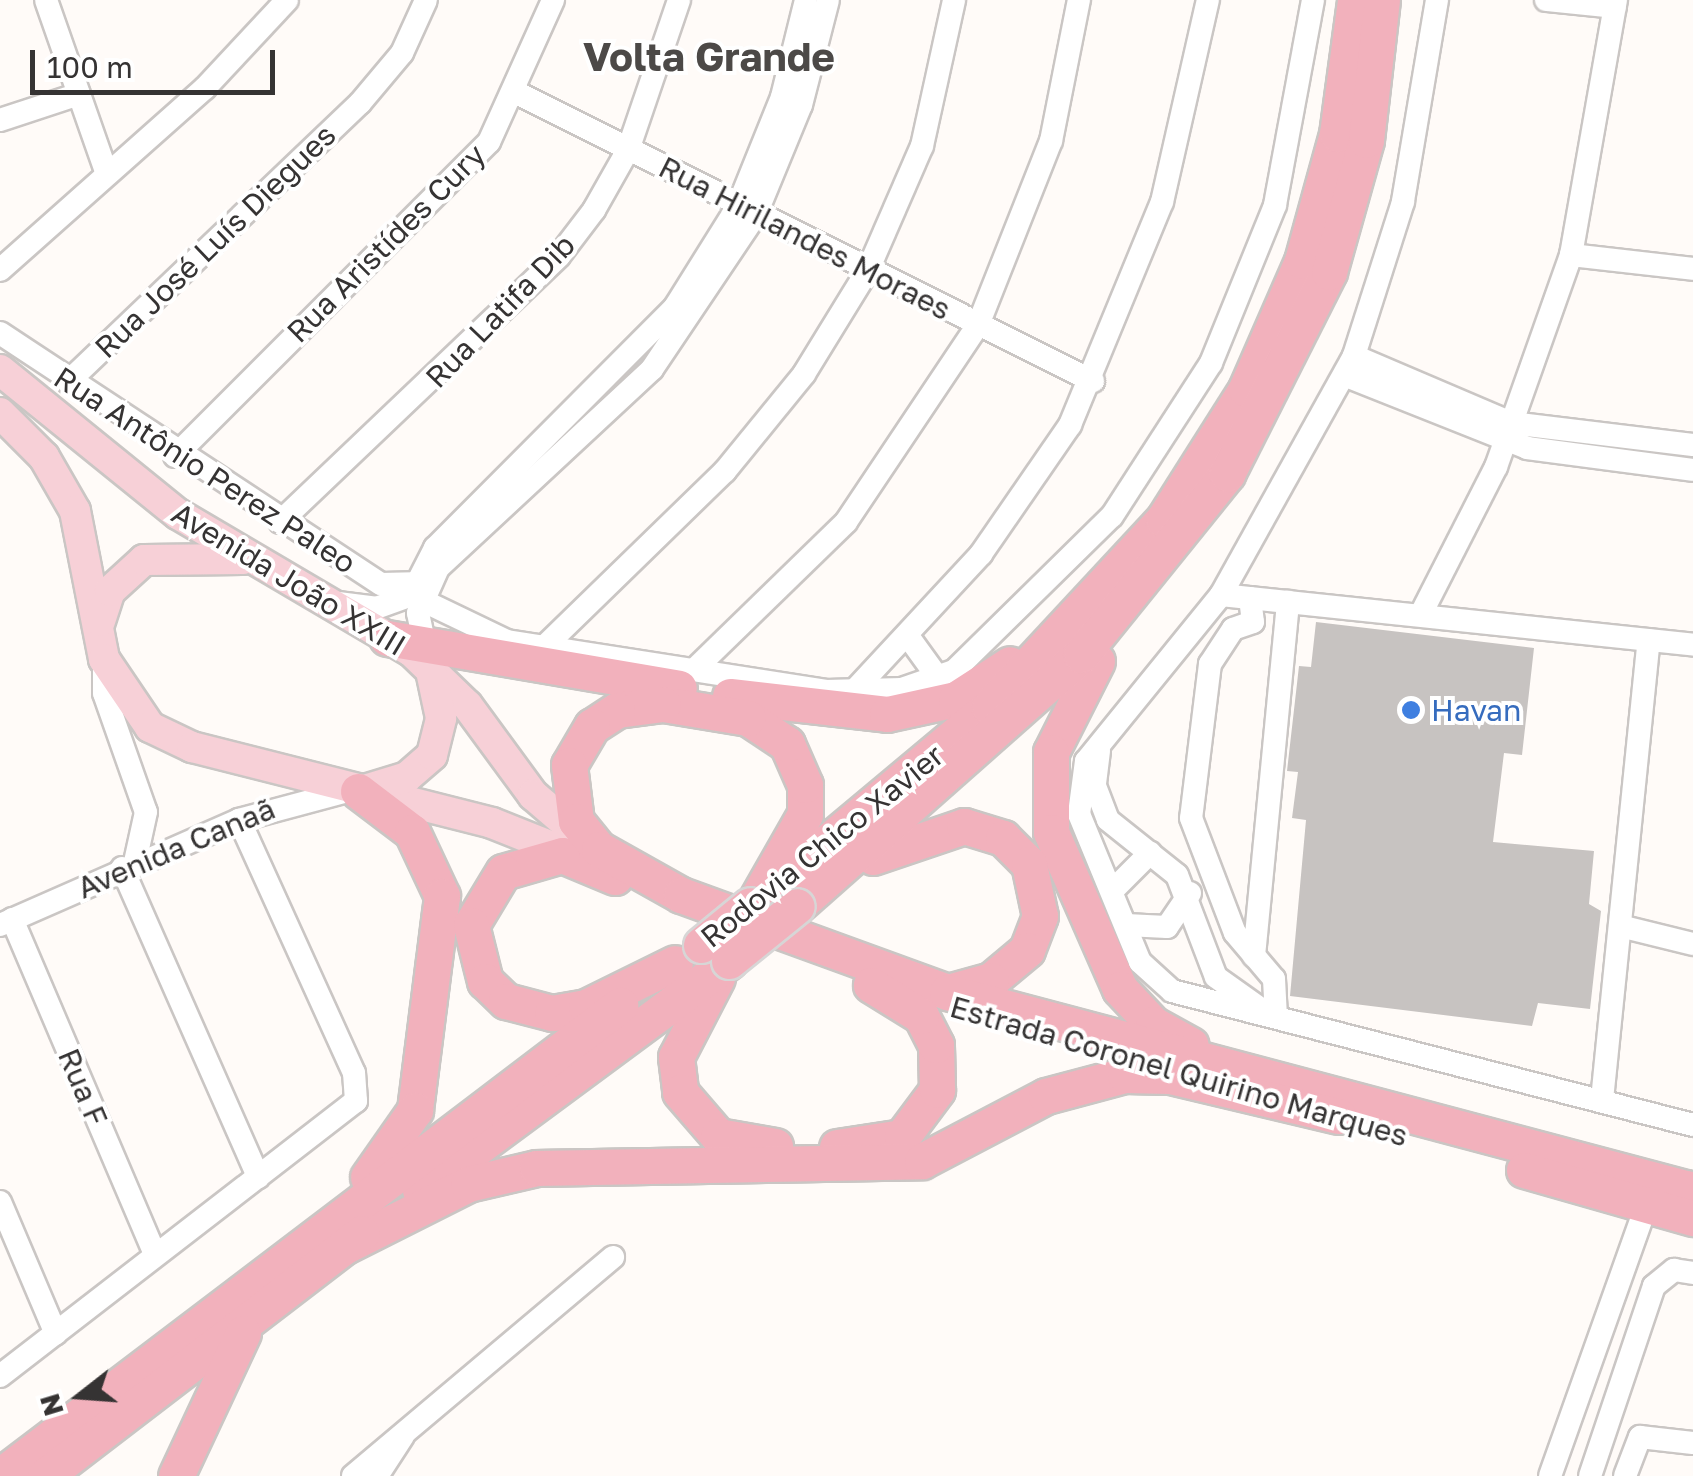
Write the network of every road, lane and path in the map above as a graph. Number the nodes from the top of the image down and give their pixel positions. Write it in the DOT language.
graph roads {
  1 [pos="46,0"];
  2 [pos="287,0"];
  3 [pos="426,0"];
  4 [pos="552,0"];
  5 [pos="679,0"];
  6 [pos="806,0"];
  7 [pos="828,0"];
  8 [pos="954,0"];
  9 [pos="1079,0"];
  10 [pos="1208,0"];
  11 [pos="1313,0"];
  12 [pos="1354,0"];
  13 [pos="1382,0"];
  14 [pos="1437,0"];
  15 [pos="1546,0"];
  16 [pos="1616,4"];
  17 [pos="518,93"];
  18 [pos="79,94"];
  19 [pos="0,120"];
  20 [pos="628,150"];
  21 [pos="107,174"];
  22 [pos="747,210"];
  23 [pos="1571,255"];
  24 [pos="1693,269"];
  25 [pos="0,270"];
  26 [pos="868,270"];
  27 [pos="978,325"];
  28 [pos="0,333"];
  29 [pos="1349,365"];
  30 [pos="0,370"];
  31 [pos="1092,381"];
  32 [pos="68,382"];
  33 [pos="0,413"];
  34 [pos="1508,432"];
  35 [pos="1693,445"];
  36 [pos="174,456"];
  37 [pos="1693,470"];
  38 [pos="1163,520"];
  39 [pos="280,522"];
  40 [pos="1167,557"];
  41 [pos="246,559"];
  42 [pos="419,590"];
  43 [pos="1222,595"];
  44 [pos="1250,598"];
  45 [pos="323,600"];
  46 [pos="1288,602"];
  47 [pos="1421,614"];
  48 [pos="387,638"];
  49 [pos="910,639"];
  50 [pos="1649,640"];
  51 [pos="1693,644"];
  52 [pos="101,646"];
  53 [pos="542,648"];
  54 [pos="428,658"];
  55 [pos="696,668"];
  56 [pos="938,679"];
  57 [pos="852,693"];
  58 [pos="1106,733"];
  59 [pos="358,792"];
  60 [pos="240,820"];
  61 [pos="1150,853"];
  62 [pos="589,854"];
  63 [pos="128,865"];
  64 [pos="840,871"];
  65 [pos="1112,892"];
  66 [pos="1190,893"];
  67 [pos="676,901"];
  68 [pos="753,902"];
  69 [pos="6,922"];
  70 [pos="1126,925"];
  71 [pos="1624,927"];
  72 [pos="1693,944"];
  73 [pos="1254,956"];
  74 [pos="707,959"];
  75 [pos="870,985"];
  76 [pos="947,992"];
  77 [pos="1272,1015"];
  78 [pos="1265,1079"];
  79 [pos="1602,1100"];
  80 [pos="1344,1116"];
  81 [pos="1693,1125"];
  82 [pos="258,1177"];
  83 [pos="1693,1190"];
  84 [pos="0,1202"];
  85 [pos="1646,1206"];
  86 [pos="1693,1218"];
  87 [pos="306,1242"];
  88 [pos="343,1247"];
  89 [pos="155,1255"];
  90 [pos="613,1257"];
  91 [pos="1691,1272"];
  92 [pos="261,1309"];
  93 [pos="56,1334"];
  94 [pos="0,1376"];
  95 [pos="409,1424"];
  96 [pos="1693,1443"];
  97 [pos="0,1474"];
  98 [pos="45,1476"];
  99 [pos="176,1476"];
  100 [pos="354,1476"];
  101 [pos="378,1476"];
  102 [pos="1550,1476"];
  103 [pos="1590,1476"];
  104 [pos="1625,1476"];
  1 -- 18 [label="street"];
  2 -- 21 [label="street"];
  3 -- 32 [label="street, Rua José Luís Diegues"];
  4 -- 17 [label="street, Rua Aristídes Cury"];
  5 -- 20 [label="street, Rua Latifa Dib"];
  6 -- 22 [label="street"];
  7 -- 22 [label="street"];
  8 -- 26 [label="street"];
  9 -- 27 [label="street"];
  10 -- 31 [label="street"];
  11 -- 56 [label="street"];
  12 -- 38 [label="highway, Rodovia Chico Xavier"];
  13 -- 40 [label="highway, Rodovia Chico Xavier"];
  14 -- 29 [label="street"];
  15 -- 16 [label="street"];
  16 -- 23 [label="street"];
  17 -- 20 [label="street, Rua Hirilandes Moraes"];
  17 -- 36 [label="street, Rua Aristídes Cury"];
  18 -- 19 [label="street"];
  18 -- 21 [label="street"];
  20 -- 22 [label="street, Rua Hirilandes Moraes"];
  20 -- 39 [label="street, Rua Latifa Dib"];
  21 -- 25 [label="street"];
  22 -- 26 [label="street, Rua Hirilandes Moraes"];
  22 -- 42 [label="street"];
  23 -- 24 [label="street"];
  23 -- 34 [label="street"];
  26 -- 27 [label="street, Rua Hirilandes Moraes"];
  26 -- 53 [label="street"];
  27 -- 31 [label="street, Rua Hirilandes Moraes"];
  27 -- 55 [label="street"];
  28 -- 32 [label="street, Rua Antônio Perez Paleo"];
  29 -- 34 [label="street"];
  29 -- 43 [label="street"];
  30 -- 41 [label="main road, Avenida João XXIII"];
  31 -- 49 [label="street"];
  32 -- 36 [label="street, Rua Antônio Perez Paleo"];
  33 -- 52 [label="main road"];
  34 -- 35 [label="street"];
  34 -- 37 [label="street"];
  34 -- 47 [label="street"];
  36 -- 39 [label="street, Rua Antônio Perez Paleo"];
  38 -- 54 [label="highway"];
  38 -- 68 [label="highway, Rodovia Chico Xavier"];
  39 -- 42 [label="street, Rua Antônio Perez Paleo"];
  40 -- 64 [label="highway, Rodovia Chico Xavier"];
  40 -- 78 [label="highway"];
  41 -- 45 [label="main road, Avenida João XXIII"];
  41 -- 52 [label="main road"];
  42 -- 45 [label="street"];
  42 -- 53 [label="street, Rua Antônio Perez Paleo"];
  42 -- 54 [label="street"];
  43 -- 44 [label="street"];
  43 -- 58 [label="street"];
  44 -- 46 [label="street"];
  44 -- 73 [label="street"];
  45 -- 48 [label="main road, Avenida João XXIII"];
  46 -- 47 [label="street"];
  46 -- 73 [label="street"];
  47 -- 50 [label="street"];
  48 -- 54 [label="highway"];
  49 -- 56 [label="street"];
  49 -- 57 [label="street"];
  50 -- 51 [label="street"];
  50 -- 71 [label="street"];
  52 -- 59 [label="main road"];
  52 -- 63 [label="street"];
  53 -- 55 [label="street, Rua Antônio Perez Paleo"];
  54 -- 59 [label="main road"];
  54 -- 62 [label="main road, Avenida João XXIII"];
  55 -- 57 [label="street, Rua Antônio Perez Paleo"];
  56 -- 57 [label="street, Rua Antônio Perez Paleo"];
  58 -- 61 [label="street"];
  58 -- 65 [label="street"];
  59 -- 60 [label="street, Avenida Canaã"];
  59 -- 62 [label="main road"];
  59 -- 87 [label="highway"];
  60 -- 63 [label="street, Avenida Canaã"];
  60 -- 82 [label="street"];
  61 -- 65 [label="street"];
  61 -- 66 [label="street"];
  62 -- 67 [label="highway"];
  62 -- 68 [label="highway"];
  62 -- 74 [label="highway"];
  63 -- 69 [label="street, Avenida Canaã"];
  63 -- 82 [label="street"];
  64 -- 74 [label="highway, Rodovia Chico Xavier, bridge"];
  64 -- 76 [label="highway"];
  65 -- 70 [label="street"];
  66 -- 70 [label="street"];
  66 -- 77 [label="street"];
  67 -- 75 [label="highway, Estrada Coronel Quirino Marques"];
  67 -- 76 [label="highway, Estrada Coronel Quirino Marques"];
  68 -- 74 [label="highway, Rodovia Chico Xavier, bridge"];
  69 -- 89 [label="street, Rua F"];
  70 -- 77 [label="street"];
  71 -- 72 [label="street"];
  71 -- 79 [label="street"];
  73 -- 77 [label="street"];
  74 -- 75 [label="highway"];
  74 -- 87 [label="highway, Rodovia Chico Xavier"];
  74 -- 88 [label="highway, Rodovia Chico Xavier"];
  75 -- 80 [label="highway, Estrada Coronel Quirino Marques"];
  76 -- 78 [label="highway, Estrada Coronel Quirino Marques"];
  77 -- 79 [label="street"];
  78 -- 83 [label="highway, Estrada Coronel Quirino Marques"];
  79 -- 81 [label="street"];
  80 -- 85 [label="highway, Estrada Coronel Quirino Marques"];
  80 -- 88 [label="highway"];
  82 -- 89 [label="street"];
  84 -- 93 [label="street"];
  85 -- 86 [label="highway, Estrada Coronel Quirino Marques"];
  85 -- 102 [label="street"];
  87 -- 97 [label="highway, Rodovia Chico Xavier"];
  88 -- 92 [label="highway, Rodovia Chico Xavier"];
  89 -- 93 [label="street"];
  90 -- 95 [label="street"];
  91 -- 103 [label="street"];
  92 -- 98 [label="highway, Rodovia Chico Xavier"];
  92 -- 99 [label="highway"];
  93 -- 94 [label="street"];
  95 -- 100 [label="street"];
  95 -- 101 [label="street"];
  96 -- 104 [label="street"];
}
